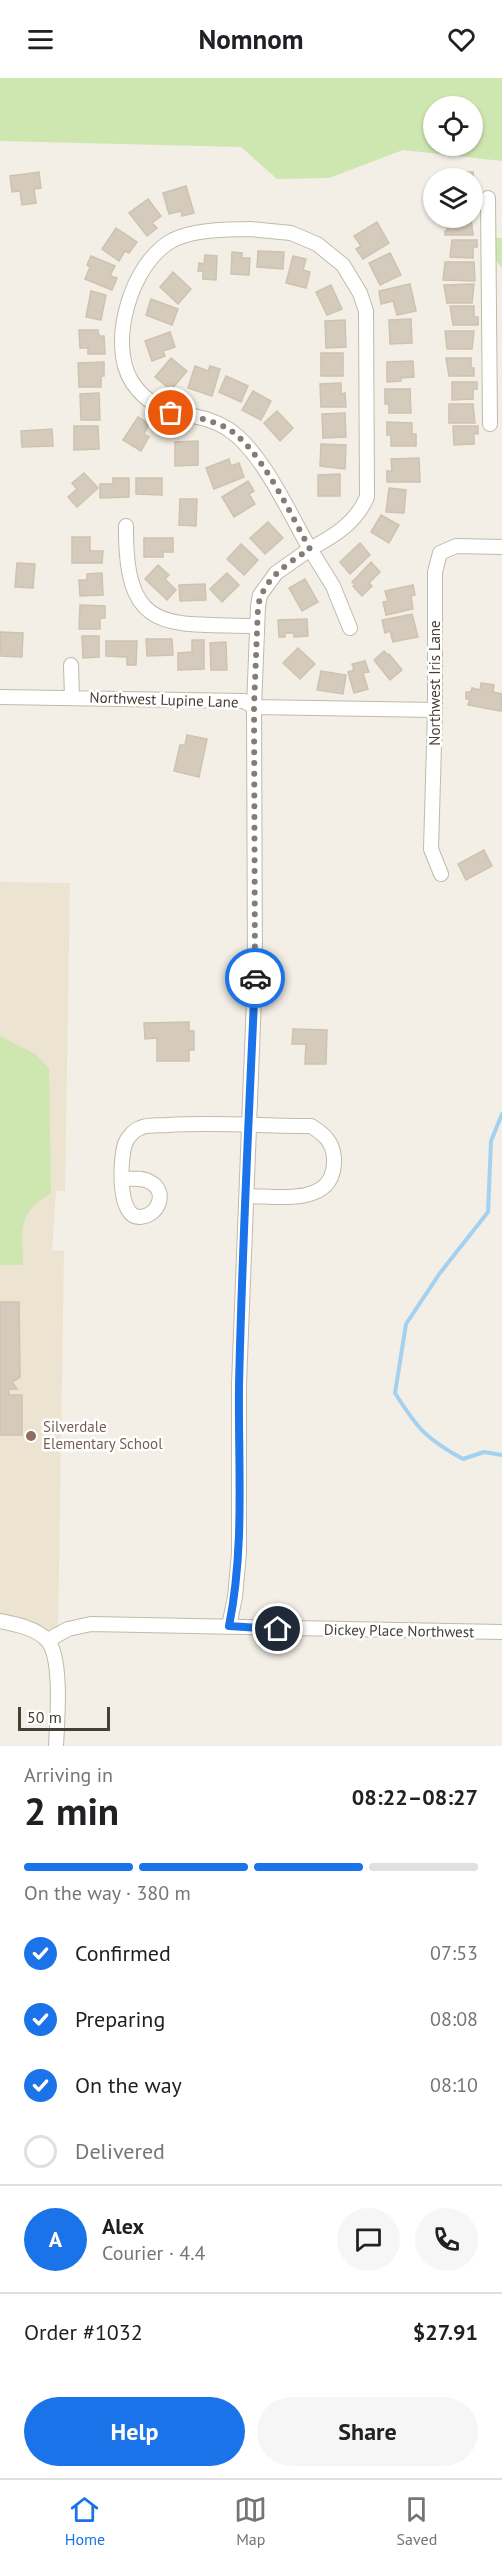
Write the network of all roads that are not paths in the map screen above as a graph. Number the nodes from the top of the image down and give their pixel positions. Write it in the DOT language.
graph roads {
  1 [pos="488,198"];
  2 [pos="495,276"];
  3 [pos="496,396"];
  4 [pos="490,424"];
  5 [pos="126,526"];
  6 [pos="502,547"];
  7 [pos="310,549"];
  8 [pos="256,626"];
  9 [pos="350,628"];
  10 [pos="71,665"];
  11 [pos="0,697"];
  12 [pos="72,697"];
  13 [pos="254,707"];
  14 [pos="435,710"];
  15 [pos="441,874"];
  16 [pos="249,1125"];
  17 [pos="123,1179"];
  18 [pos="247,1196"];
  19 [pos="0,1621"];
  20 [pos="229,1626"];
  21 [pos="502,1632"];
  22 [pos="48,1640"];
  23 [pos="56,1746"];
  1 -- 2 [label="street"];
  2 -- 3 [label="street"];
  3 -- 4 [label="street"];
  5 -- 8 [label="street"];
  6 -- 14 [label="street, Northwest Iris Lane"];
  7 -- 7 [label="street"];
  7 -- 8 [label="street"];
  7 -- 9 [label="street"];
  8 -- 13 [label="street"];
  10 -- 12 [label="street"];
  11 -- 12 [label="street, Northwest Lupine Lane"];
  12 -- 13 [label="street, Northwest Lupine Lane"];
  13 -- 14 [label="street, Northwest Lupine Lane"];
  13 -- 16 [label="street"];
  14 -- 15 [label="street, Northwest Iris Lane"];
  16 -- 17 [label="street"];
  16 -- 18 [label="street"];
  16 -- 18 [label="street"];
  18 -- 20 [label="street"];
  19 -- 22 [label="street"];
  20 -- 21 [label="street, Dickey Place Northwest"];
  20 -- 22 [label="street, Dickey Place Northwest"];
  22 -- 23 [label="street"];
}
